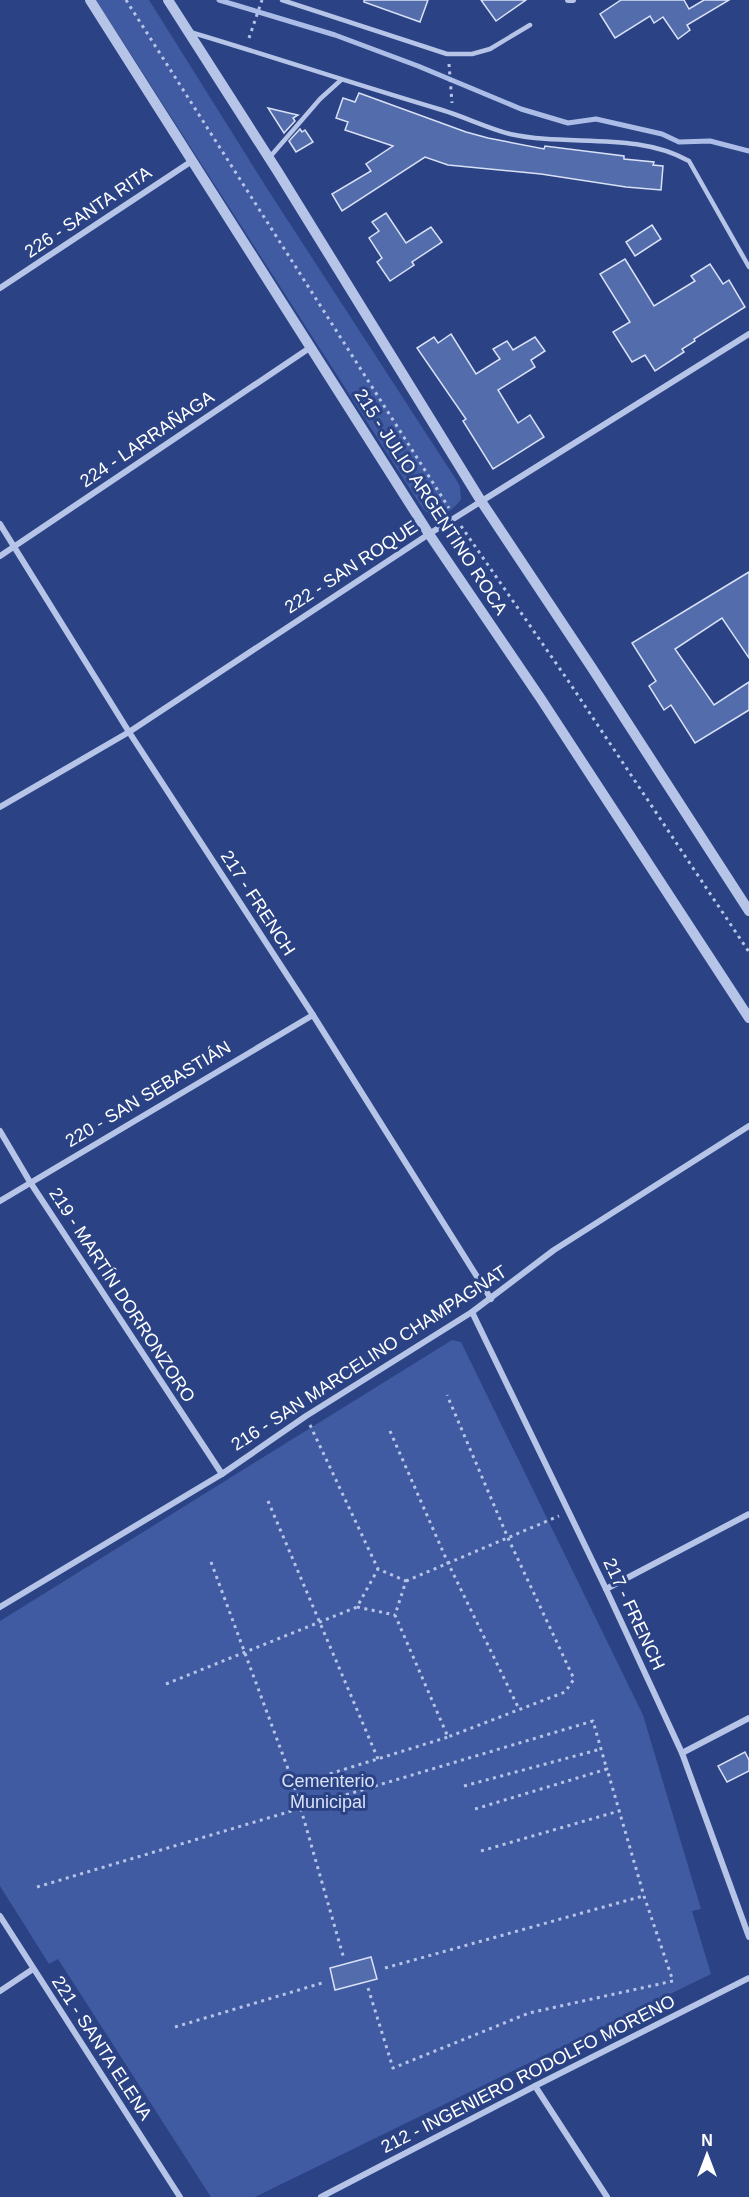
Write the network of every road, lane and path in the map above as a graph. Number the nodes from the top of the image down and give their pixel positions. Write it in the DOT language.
graph roads {
  1 [pos="90,0"];
  2 [pos="126,0"];
  3 [pos="168,0"];
  4 [pos="262,0"];
  5 [pos="282,0"];
  6 [pos="568,0"];
  7 [pos="573,0"];
  8 [pos="530,25"];
  9 [pos="253,28"];
  10 [pos="187,31"];
  11 [pos="449,70"];
  12 [pos="341,80"];
  13 [pos="451,93"];
  14 [pos="269,158"];
  15 [pos="192,161"];
  16 [pos="749,267"];
  17 [pos="0,288"];
  18 [pos="749,334"];
  19 [pos="311,347"];
  20 [pos="482,501"];
  21 [pos="455,517"];
  22 [pos="0,524"];
  23 [pos="429,534"];
  24 [pos="15,547"];
  25 [pos="0,556"];
  26 [pos="129,732"];
  27 [pos="0,807"];
  28 [pos="749,911"];
  29 [pos="749,952"];
  30 [pos="313,1015"];
  31 [pos="749,1018"];
  32 [pos="749,1126"];
  33 [pos="0,1131"];
  34 [pos="30,1182"];
  35 [pos="0,1201"];
  36 [pos="491,1299"];
  37 [pos="472,1312"];
  38 [pos="447,1395"];
  39 [pos="306,1416"];
  40 [pos="390,1431"];
  41 [pos="222,1474"];
  42 [pos="268,1501"];
  43 [pos="569,1512"];
  44 [pos="749,1514"];
  45 [pos="508,1538"];
  46 [pos="211,1562"];
  47 [pos="448,1563"];
  48 [pos="378,1569"];
  49 [pos="406,1581"];
  50 [pos="606,1589"];
  51 [pos="0,1607"];
  52 [pos="357,1607"];
  53 [pos="395,1615"];
  54 [pos="318,1623"];
  55 [pos="245,1653"];
  56 [pos="166,1684"];
  57 [pos="519,1709"];
  58 [pos="749,1718"];
  59 [pos="448,1737"];
  60 [pos="601,1749"];
  61 [pos="682,1754"];
  62 [pos="378,1759"];
  63 [pos="609,1775"];
  64 [pos="294,1785"];
  65 [pos="464,1786"];
  66 [pos="301,1809"];
  67 [pos="475,1809"];
  68 [pos="619,1811"];
  69 [pos="481,1851"];
  70 [pos="37,1887"];
  71 [pos="644,1896"];
  72 [pos="0,1916"];
  73 [pos="748,1933"];
  74 [pos="344,1959"];
  75 [pos="385,1968"];
  76 [pos="33,1969"];
  77 [pos="749,1978"];
  78 [pos="322,1983"];
  79 [pos="368,1988"];
  80 [pos="0,1991"];
  81 [pos="175,2027"];
  82 [pos="535,2086"];
  83 [pos="180,2197"];
  84 [pos="321,2197"];
  85 [pos="607,2197"];
  1 -- 15 [label="street, 215 - JULIO ARGENTINO ROCA"];
  2 -- 21 [label="path"];
  3 -- 10 [label="street"];
  4 -- 9 [label="path"];
  5 -- 8 [label="lane"];
  6 -- 7 [label="street"];
  10 -- 12 [label="lane"];
  10 -- 14 [label="street"];
  11 -- 13 [label="path"];
  12 -- 14 [label="lane"];
  12 -- 16 [label="lane"];
  14 -- 20 [label="street"];
  15 -- 17 [label="street, 226 - SANTA RITA"];
  15 -- 19 [label="street, 215 - JULIO ARGENTINO ROCA"];
  18 -- 20 [label="street, 222 - SAN ROQUE"];
  19 -- 23 [label="street, 215 - JULIO ARGENTINO ROCA"];
  19 -- 24 [label="street, 224 - LARRAÑAGA"];
  20 -- 21 [label="street, 222 - SAN ROQUE"];
  20 -- 28 [label="street"];
  21 -- 23 [label="street, 222 - SAN ROQUE"];
  21 -- 29 [label="path"];
  22 -- 24 [label="street, 217 - FRENCH"];
  23 -- 26 [label="street, 222 - SAN ROQUE"];
  23 -- 31 [label="street, 215 - JULIO ARGENTINO ROCA"];
  24 -- 25 [label="street, 224 - LARRAÑAGA"];
  24 -- 26 [label="street, 217 - FRENCH"];
  26 -- 27 [label="street, 222 - SAN ROQUE"];
  26 -- 30 [label="street, 217 - FRENCH"];
  30 -- 34 [label="street, 220 - SAN SEBASTIÁN"];
  30 -- 36 [label="street, 217 - FRENCH"];
  32 -- 36 [label="street, 216 - SAN MARCELINO CHAMPAGNAT"];
  33 -- 34 [label="street, 219 - MARTÍN DORRONZORO"];
  34 -- 35 [label="street, 220 - SAN SEBASTIÁN"];
  34 -- 41 [label="street, 219 - MARTÍN DORRONZORO"];
  36 -- 37 [label="street, 216 - SAN MARCELINO CHAMPAGNAT"];
  37 -- 39 [label="street, 216 - SAN MARCELINO CHAMPAGNAT"];
  37 -- 43 [label="street, 217 - FRENCH"];
  38 -- 45 [label="path"];
  39 -- 41 [label="street, 216 - SAN MARCELINO CHAMPAGNAT"];
  39 -- 48 [label="path"];
  40 -- 47 [label="path"];
  41 -- 51 [label="street, 216 - SAN MARCELINO CHAMPAGNAT"];
  42 -- 54 [label="path"];
  43 -- 45 [label="path"];
  43 -- 50 [label="street, 217 - FRENCH"];
  44 -- 50 [label="street"];
  45 -- 47 [label="path"];
  45 -- 57 [label="path"];
  46 -- 55 [label="path"];
  47 -- 49 [label="path"];
  47 -- 57 [label="path"];
  48 -- 49 [label="path"];
  48 -- 52 [label="path"];
  49 -- 53 [label="path"];
  50 -- 61 [label="street, 217 - FRENCH"];
  52 -- 53 [label="path"];
  52 -- 54 [label="path"];
  53 -- 59 [label="path"];
  54 -- 55 [label="path"];
  54 -- 62 [label="path"];
  55 -- 56 [label="path"];
  55 -- 64 [label="path"];
  57 -- 59 [label="path"];
  58 -- 61 [label="street"];
  59 -- 62 [label="path"];
  60 -- 63 [label="path"];
  60 -- 65 [label="path"];
  60 -- 66 [label="path"];
  61 -- 73 [label="street, 217 - FRENCH"];
  62 -- 64 [label="path"];
  63 -- 67 [label="path"];
  63 -- 68 [label="path"];
  64 -- 66 [label="path"];
  66 -- 70 [label="path"];
  66 -- 74 [label="path"];
  68 -- 69 [label="path"];
  68 -- 71 [label="path"];
  71 -- 75 [label="path"];
  71 -- 79 [label="path"];
  72 -- 76 [label="street, 221 - SANTA ELENA"];
  76 -- 80 [label="street"];
  76 -- 83 [label="street, 221 - SANTA ELENA"];
  77 -- 82 [label="street, 212 - INGENIERO RODOLFO MORENO"];
  78 -- 81 [label="path"];
  82 -- 84 [label="street, 212 - INGENIERO RODOLFO MORENO"];
  82 -- 85 [label="street"];
}
